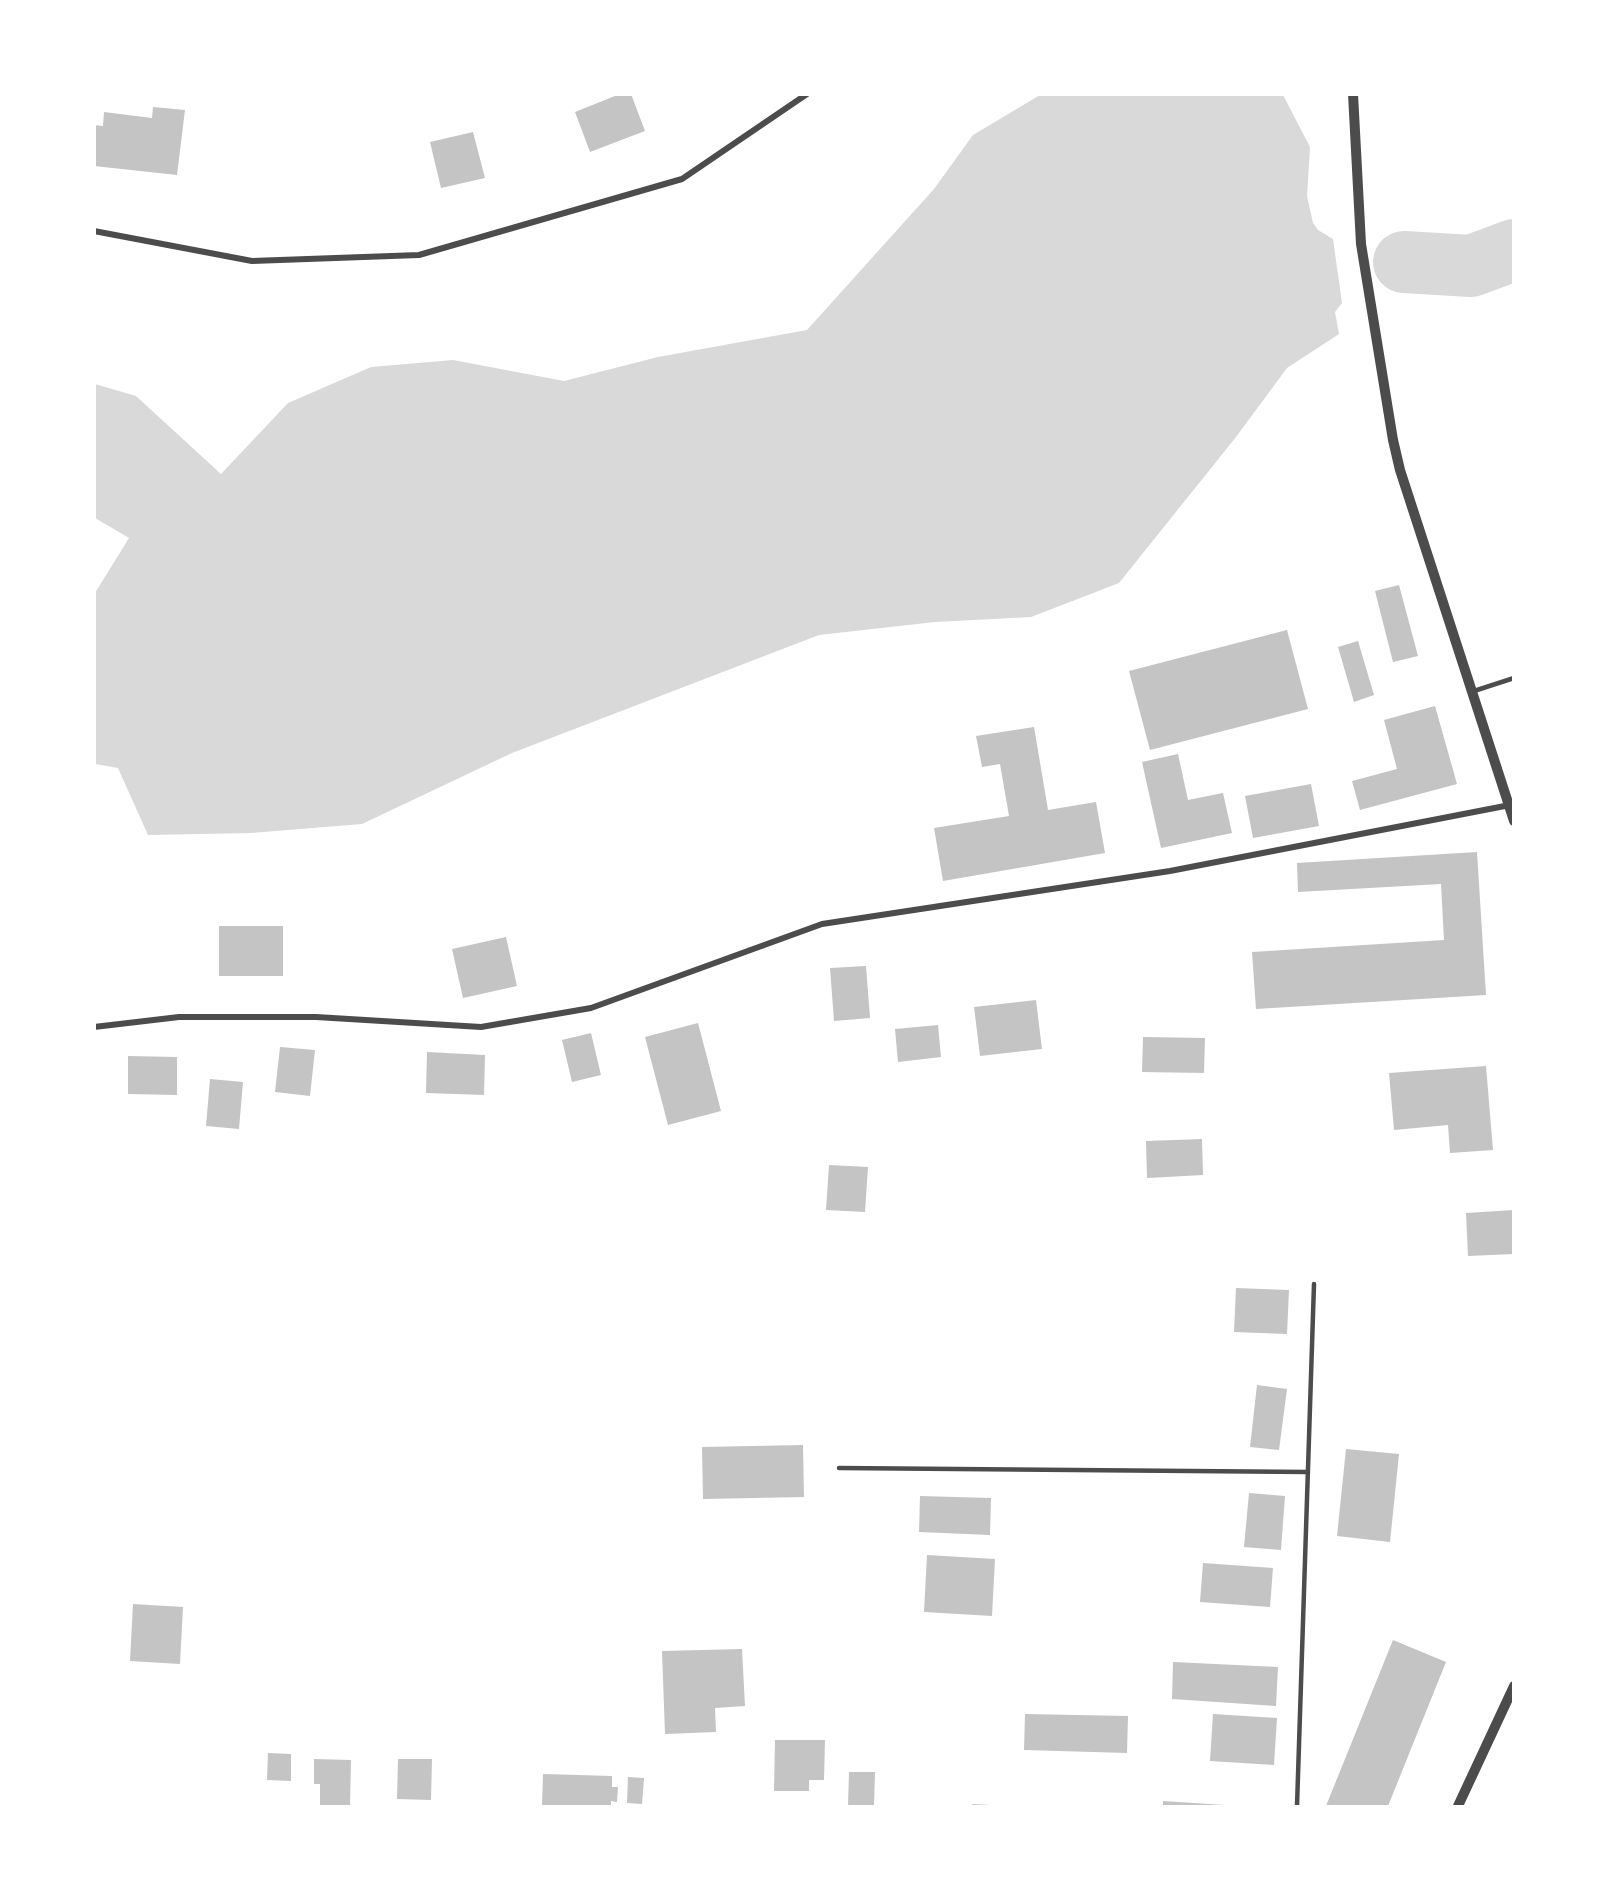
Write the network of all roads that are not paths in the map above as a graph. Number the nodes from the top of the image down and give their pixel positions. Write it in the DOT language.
graph roads {
  1 [pos="807,94"];
  2 [pos="1353,94"];
  3 [pos="94,231"];
  4 [pos="1514,678"];
  5 [pos="1471,692"];
  6 [pos="1511,804"];
  7 [pos="1514,821"];
  8 [pos="94,1027"];
  9 [pos="1314,1284"];
  10 [pos="839,1468"];
  11 [pos="1308,1472"];
  12 [pos="1514,1686"];
  13 [pos="1297,1806"];
  14 [pos="1458,1806"];
  1 -- 3 [label="street"];
  2 -- 5 [label="street"];
  4 -- 5 [label="lane"];
  5 -- 6 [label="street"];
  6 -- 7 [label="street"];
  6 -- 8 [label="street"];
  9 -- 11 [label="lane"];
  10 -- 11 [label="lane"];
  11 -- 13 [label="lane"];
  12 -- 14 [label="street"];
}
